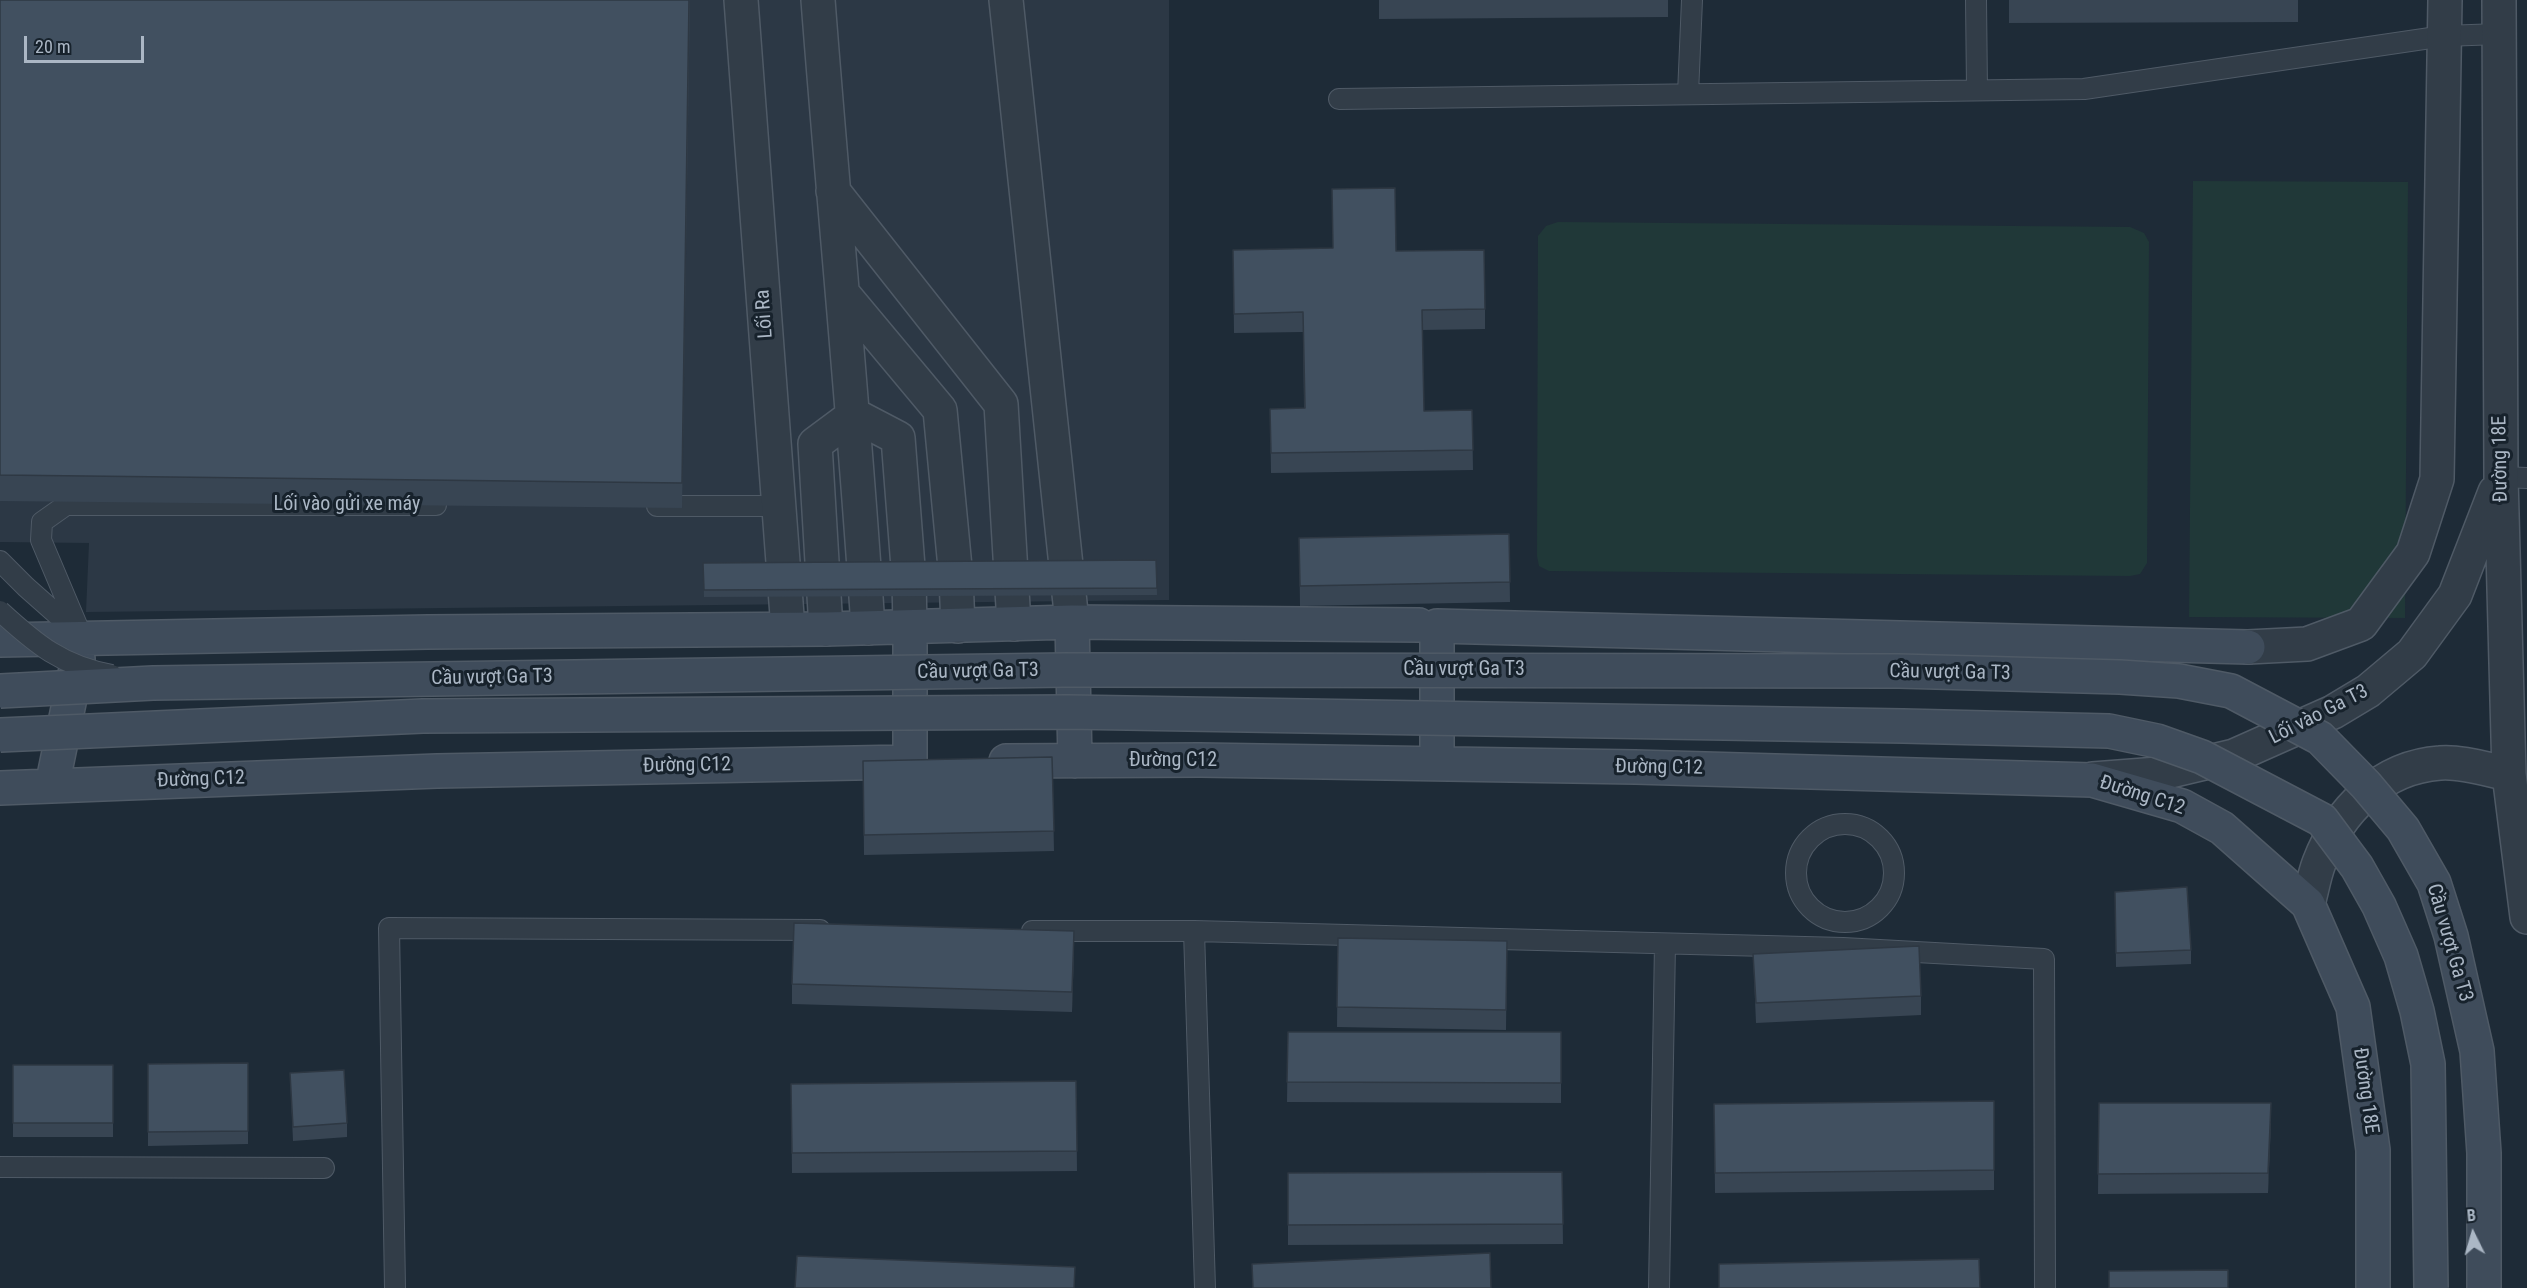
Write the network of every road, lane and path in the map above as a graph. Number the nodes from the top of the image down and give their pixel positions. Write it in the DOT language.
graph roads {
  1 [pos="741,0"];
  2 [pos="818,0"];
  3 [pos="1006,0"];
  4 [pos="1692,0"];
  5 [pos="1977,0"];
  6 [pos="2445,0"];
  7 [pos="2499,0"];
  8 [pos="2499,34"];
  9 [pos="2444,36"];
  10 [pos="1977,89"];
  11 [pos="1688,94"];
  12 [pos="1338,99"];
  13 [pos="833,191"];
  14 [pos="844,295"];
  15 [pos="854,415"];
  16 [pos="2514,478"];
  17 [pos="458,505"];
  18 [pos="637,506"];
  19 [pos="779,506"];
  20 [pos="0,561"];
  21 [pos="0,611"];
  22 [pos="1072,622"];
  23 [pos="1014,624"];
  24 [pos="958,626"];
  25 [pos="1428,626"];
  26 [pos="910,627"];
  27 [pos="868,628"];
  28 [pos="788,629"];
  29 [pos="826,629"];
  30 [pos="82,637"];
  31 [pos="0,640"];
  32 [pos="2248,647"];
  33 [pos="153,683"];
  34 [pos="0,691"];
  35 [pos="0,735"];
  36 [pos="981,761"];
  37 [pos="1075,761"];
  38 [pos="1437,764"];
  39 [pos="2509,774"];
  40 [pos="2092,780"];
  41 [pos="52,786"];
  42 [pos="0,788"];
  43 [pos="2308,904"];
  44 [pos="2527,917"];
  45 [pos="1842,922"];
  46 [pos="839,930"];
  47 [pos="1017,931"];
  48 [pos="1194,931"];
  49 [pos="1665,944"];
  50 [pos="1843,948"];
  51 [pos="0,1167"];
  52 [pos="324,1168"];
  53 [pos="395,1288"];
  54 [pos="1204,1288"];
  55 [pos="1659,1288"];
  56 [pos="2045,1288"];
  57 [pos="2373,1288"];
  58 [pos="2431,1288"];
  59 [pos="2484,1288"];
  1 -- 19 [label="street, Lối Ra"];
  2 -- 13 [label="street"];
  3 -- 22 [label="street"];
  4 -- 11 [label="lane"];
  5 -- 10 [label="lane"];
  6 -- 9 [label="street"];
  7 -- 8 [label="street, Đường 18E"];
  8 -- 9 [label="lane"];
  8 -- 16 [label="street, Đường 18E"];
  9 -- 10 [label="lane"];
  9 -- 32 [label="street"];
  10 -- 11 [label="lane"];
  11 -- 12 [label="lane"];
  13 -- 14 [label="street"];
  13 -- 23 [label="street"];
  14 -- 15 [label="street"];
  14 -- 24 [label="street"];
  15 -- 26 [label="street"];
  15 -- 27 [label="street"];
  15 -- 29 [label="street"];
  16 -- 39 [label="street, Đường 18E"];
  16 -- 40 [label="street, Lối vào Ga T3"];
  17 -- 30 [label="lane, Lối vào gửi xe máy"];
  18 -- 19 [label="lane"];
  19 -- 28 [label="street, Lối Ra"];
  20 -- 30 [label="lane"];
  21 -- 33 [label="lane, bridge"];
  22 -- 23 [label="main road"];
  22 -- 25 [label="main road"];
  22 -- 37 [label="main road"];
  23 -- 24 [label="main road"];
  24 -- 26 [label="main road"];
  25 -- 32 [label="main road"];
  25 -- 38 [label="main road"];
  26 -- 27 [label="main road"];
  26 -- 41 [label="main road, Đường C12"];
  27 -- 29 [label="main road"];
  28 -- 29 [label="main road"];
  28 -- 30 [label="main road"];
  30 -- 31 [label="main road"];
  30 -- 41 [label="main road"];
  33 -- 34 [label="main road, Cầu vượt Ga T3, bridge"];
  33 -- 59 [label="main road, Cầu vượt Ga T3, bridge"];
  35 -- 58 [label="main road, Cầu vượt Ga T3, bridge"];
  36 -- 37 [label="main road, Đường C12"];
  37 -- 38 [label="main road, Đường C12"];
  38 -- 40 [label="main road, Đường C12"];
  39 -- 43 [label="street"];
  39 -- 44 [label="street, Đường 18E"];
  40 -- 43 [label="main road, Đường C12"];
  41 -- 42 [label="main road, Đường C12"];
  43 -- 57 [label="main road, Đường 18E"];
  45 -- 45 [label="lane"];
  45 -- 50 [label="lane"];
  46 -- 53 [label="lane"];
  47 -- 48 [label="lane"];
  48 -- 49 [label="lane"];
  48 -- 54 [label="lane"];
  49 -- 50 [label="lane"];
  49 -- 55 [label="lane"];
  50 -- 56 [label="lane"];
  51 -- 52 [label="lane"];
}
